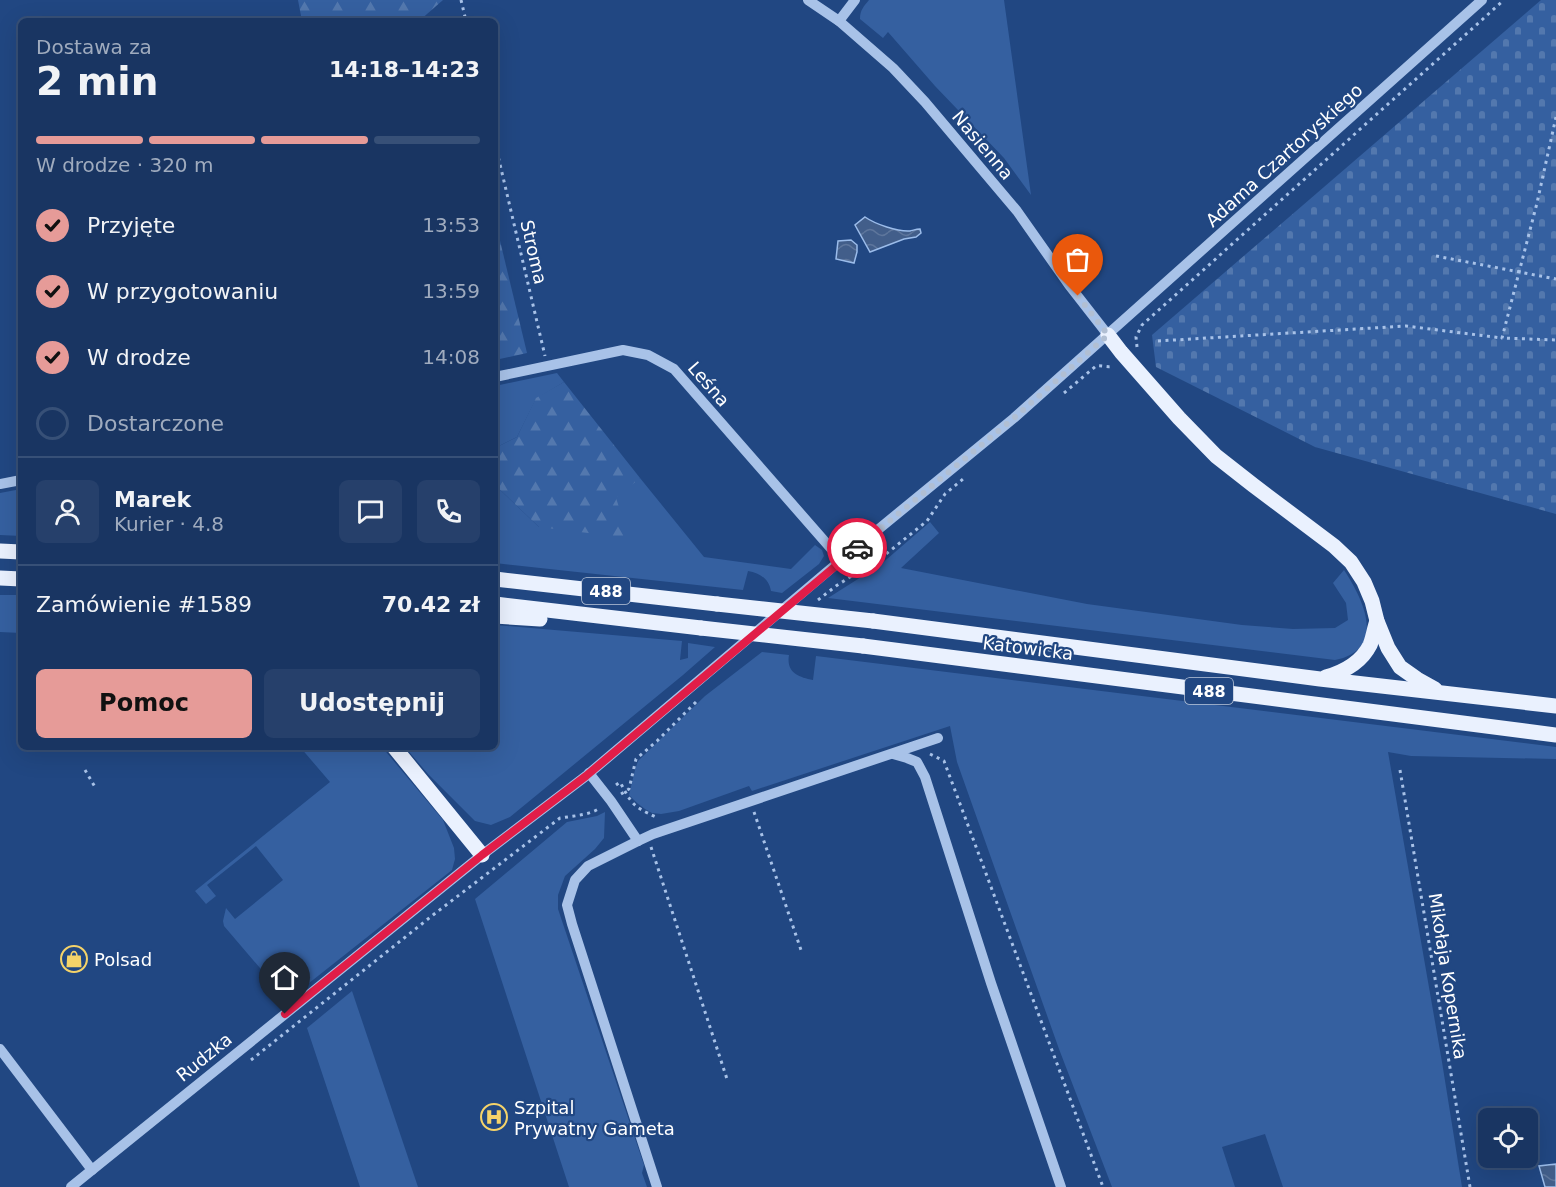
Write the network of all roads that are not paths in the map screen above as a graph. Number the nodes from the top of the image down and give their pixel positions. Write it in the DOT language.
graph roads {
  1 [pos="808,0"];
  2 [pos="855,0"];
  3 [pos="1482,0"];
  4 [pos="839,21"];
  5 [pos="1108,335"];
  6 [pos="498,377"];
  7 [pos="18,481"];
  8 [pos="0,484"];
  9 [pos="0,551"];
  10 [pos="18,552"];
  11 [pos="842,560"];
  12 [pos="0,578"];
  13 [pos="18,579"];
  14 [pos="498,579"];
  15 [pos="498,604"];
  16 [pos="498,616"];
  17 [pos="638,621"];
  18 [pos="1377,621"];
  19 [pos="1320,679"];
  20 [pos="1444,693"];
  21 [pos="1556,706"];
  22 [pos="1556,735"];
  23 [pos="938,738"];
  24 [pos="396,750"];
  25 [pos="893,754"];
  26 [pos="589,773"];
  27 [pos="638,841"];
  28 [pos="482,855"];
  29 [pos="0,1049"];
  30 [pos="92,1170"];
  31 [pos="71,1187"];
  32 [pos="657,1187"];
  33 [pos="1061,1187"];
  1 -- 4 [label="street, Nasienna"];
  2 -- 4 [label="street"];
  3 -- 5 [label="street, Adama Czartoryskiego"];
  4 -- 5 [label="street, Nasienna"];
  5 -- 11 [label="street, Rudzka"];
  5 -- 18 [label="main road"];
  6 -- 11 [label="street, Leśna"];
  7 -- 8 [label="street"];
  9 -- 10 [label="main road"];
  11 -- 26 [label="street, Rudzka"];
  12 -- 13 [label="main road"];
  14 -- 19 [label="main road, Katowicka / 488, bridge"];
  15 -- 17 [label="main road, Katowicka / 488"];
  16 -- 17 [label="main road"];
  17 -- 22 [label="main road, Katowicka / 488, bridge"];
  18 -- 19 [label="main road"];
  18 -- 20 [label="main road"];
  19 -- 20 [label="main road, Katowicka / 488"];
  20 -- 21 [label="main road, Katowicka / 488"];
  23 -- 25 [label="street"];
  24 -- 28 [label="main road"];
  25 -- 27 [label="street"];
  25 -- 33 [label="street"];
  26 -- 27 [label="street"];
  26 -- 28 [label="street, Rudzka"];
  27 -- 32 [label="street"];
  28 -- 30 [label="street, Rudzka"];
  29 -- 30 [label="street"];
  30 -- 31 [label="street, Rudzka"];
}
